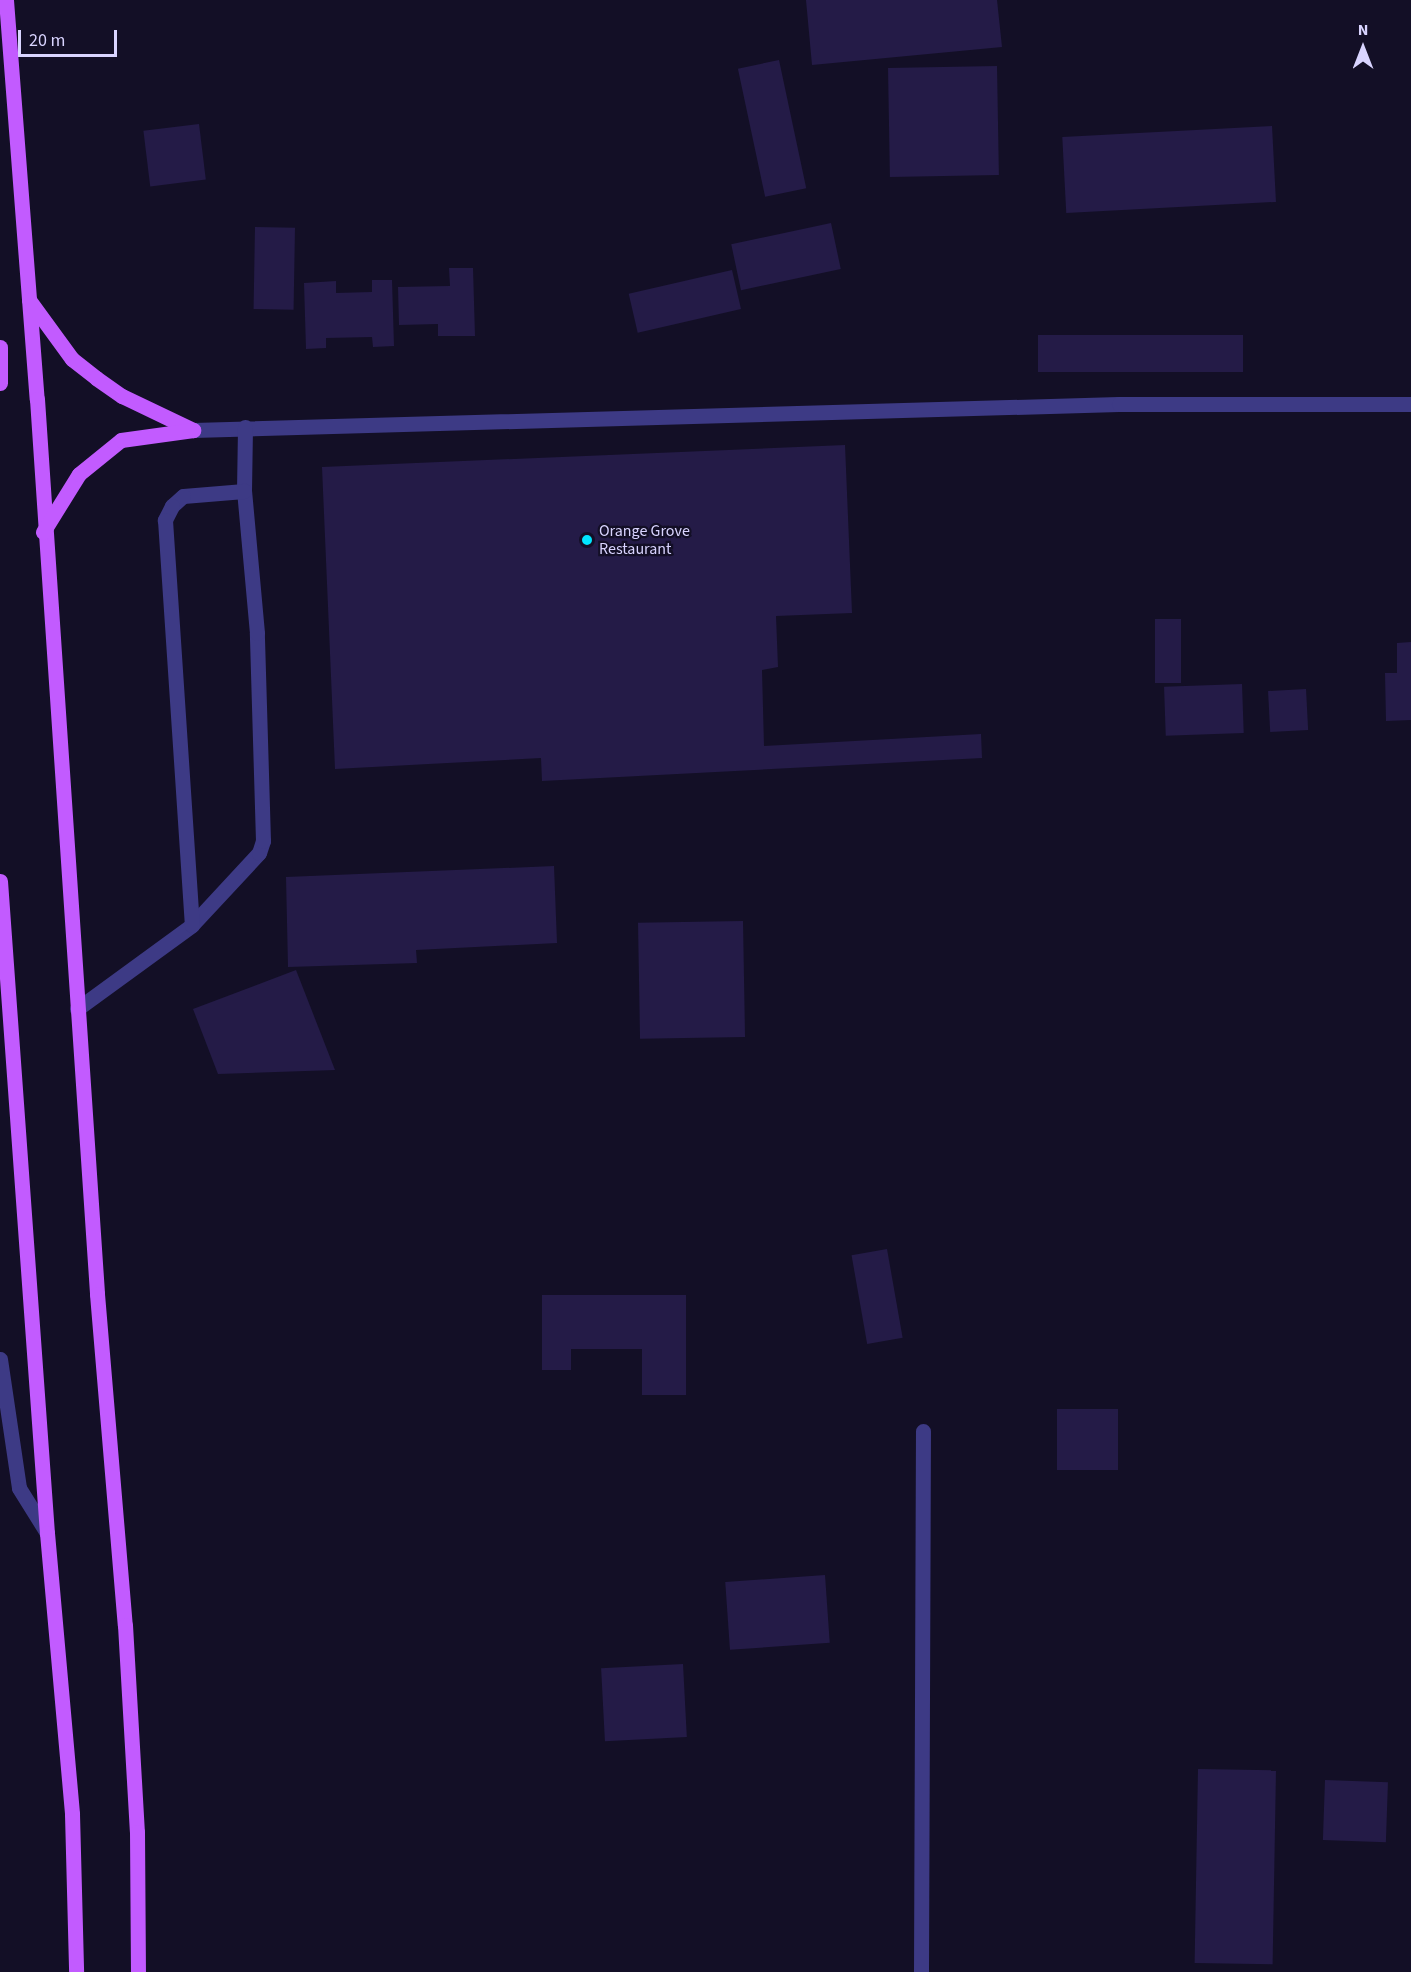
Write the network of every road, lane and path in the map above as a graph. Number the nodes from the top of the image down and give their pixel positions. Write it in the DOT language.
graph roads {
  1 [pos="6,0"];
  2 [pos="27,298"];
  3 [pos="0,347"];
  4 [pos="0,383"];
  5 [pos="1411,404"];
  6 [pos="245,427"];
  7 [pos="193,430"];
  8 [pos="244,491"];
  9 [pos="43,532"];
  10 [pos="0,880"];
  11 [pos="192,925"];
  12 [pos="76,1009"];
  13 [pos="0,1359"];
  14 [pos="923,1431"];
  15 [pos="47,1533"];
  16 [pos="76,1972"];
  17 [pos="138,1972"];
  18 [pos="921,1972"];
  1 -- 2 [label="main road"];
  2 -- 7 [label="main road"];
  2 -- 9 [label="main road"];
  3 -- 4 [label="main road"];
  5 -- 6 [label="street"];
  6 -- 7 [label="street"];
  6 -- 8 [label="street"];
  7 -- 9 [label="main road"];
  8 -- 11 [label="street"];
  8 -- 11 [label="street"];
  9 -- 12 [label="main road"];
  10 -- 15 [label="main road"];
  11 -- 12 [label="street"];
  12 -- 17 [label="main road"];
  13 -- 15 [label="street"];
  14 -- 18 [label="street"];
  15 -- 16 [label="main road"];
}
